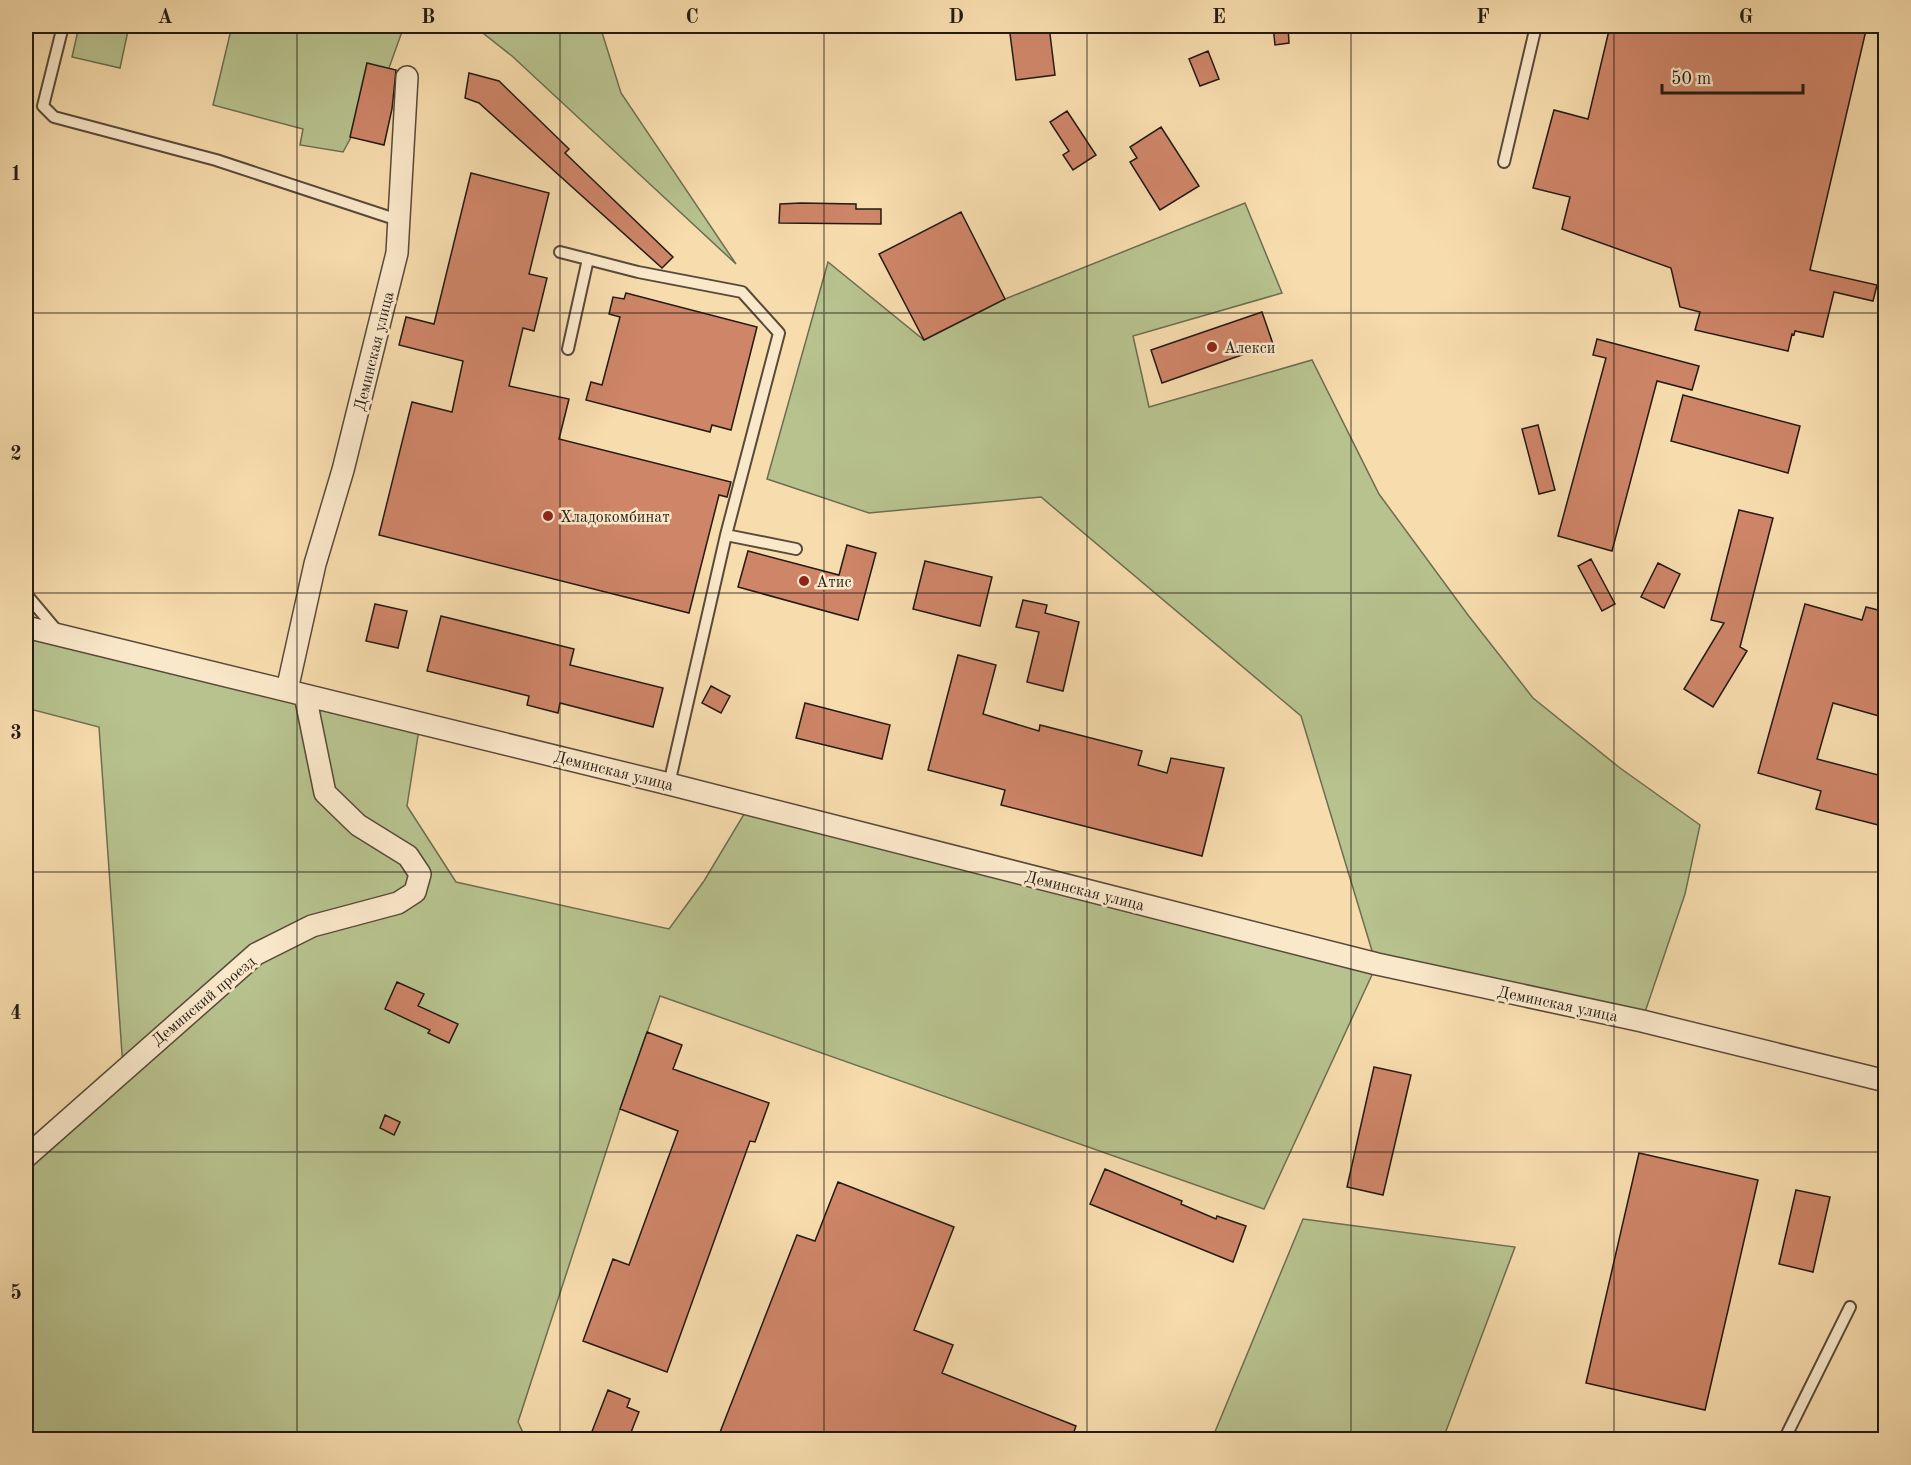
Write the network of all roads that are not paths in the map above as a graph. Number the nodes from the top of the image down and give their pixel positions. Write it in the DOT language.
graph roads {
  1 [pos="63,26"];
  2 [pos="1536,26"];
  3 [pos="407,77"];
  4 [pos="1504,162"];
  5 [pos="398,220"];
  6 [pos="560,252"];
  7 [pos="588,259"];
  8 [pos="568,349"];
  9 [pos="726,535"];
  10 [pos="796,549"];
  11 [pos="26,594"];
  12 [pos="26,627"];
  13 [pos="60,635"];
  14 [pos="296,692"];
  15 [pos="669,784"];
  16 [pos="1886,1081"];
  17 [pos="26,1156"];
  18 [pos="1850,1307"];
  19 [pos="1784,1440"];
  1 -- 5 [label="lane"];
  2 -- 4 [label="lane"];
  3 -- 5 [label="street, Деминская улица"];
  5 -- 14 [label="street, Деминская улица"];
  6 -- 7 [label="lane"];
  7 -- 8 [label="lane"];
  7 -- 9 [label="lane"];
  9 -- 10 [label="lane"];
  9 -- 15 [label="lane"];
  11 -- 13 [label="lane"];
  12 -- 13 [label="street, Деминская улица"];
  13 -- 14 [label="street, Деминская улица"];
  14 -- 15 [label="street, Деминская улица"];
  14 -- 17 [label="street, Деминский проезд"];
  15 -- 16 [label="street, Деминская улица"];
  18 -- 19 [label="lane"];
}
